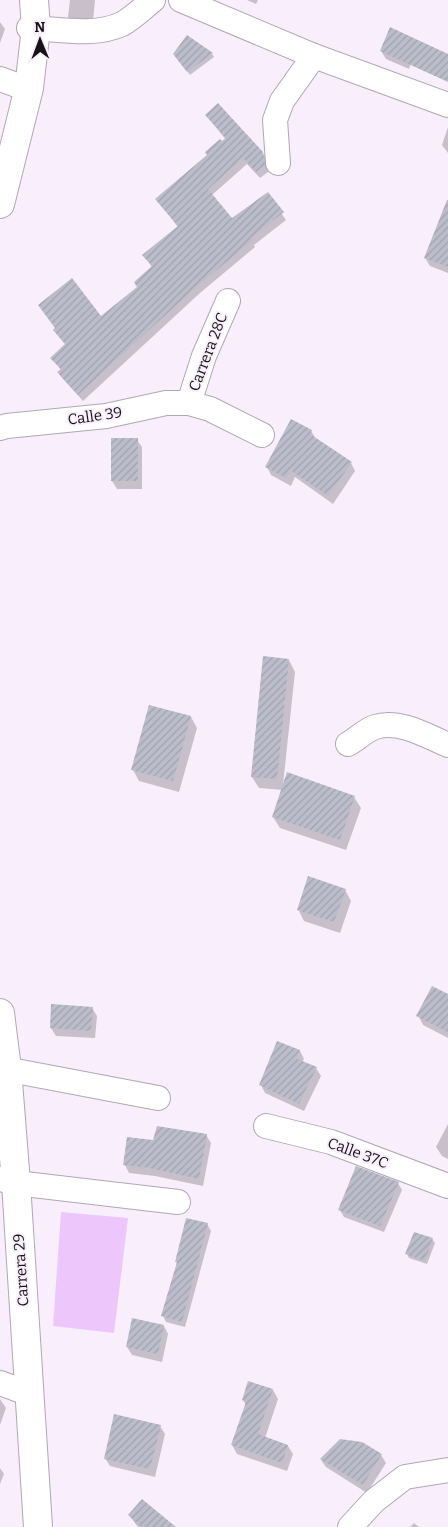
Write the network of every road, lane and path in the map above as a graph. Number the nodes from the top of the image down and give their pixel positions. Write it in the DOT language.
graph roads {
  1 [pos="26,0"];
  2 [pos="34,0"];
  3 [pos="153,0"];
  4 [pos="182,0"];
  5 [pos="32,28"];
  6 [pos="314,56"];
  7 [pos="11,83"];
  8 [pos="448,105"];
  9 [pos="0,163"];
  10 [pos="278,163"];
  11 [pos="0,204"];
  12 [pos="228,301"];
  13 [pos="189,403"];
  14 [pos="0,428"];
  15 [pos="262,435"];
  16 [pos="348,744"];
  17 [pos="448,745"];
  18 [pos="0,1013"];
  19 [pos="4,1069"];
  20 [pos="158,1098"];
  21 [pos="0,1118"];
  22 [pos="266,1126"];
  23 [pos="7,1181"];
  24 [pos="448,1186"];
  25 [pos="178,1202"];
  26 [pos="9,1386"];
  27 [pos="448,1470"];
  28 [pos="26,1527"];
  29 [pos="38,1527"];
  30 [pos="350,1527"];
  1 -- 5 [label="street"];
  2 -- 5 [label="street"];
  3 -- 5 [label="street"];
  4 -- 6 [label="street"];
  5 -- 7 [label="street"];
  5 -- 11 [label="street"];
  6 -- 8 [label="street"];
  6 -- 10 [label="street"];
  7 -- 9 [label="street"];
  12 -- 13 [label="street, Carrera 28C"];
  13 -- 14 [label="street, Calle 39"];
  13 -- 15 [label="street, Calle 39"];
  16 -- 17 [label="street"];
  18 -- 19 [label="street, Carrera 29"];
  19 -- 20 [label="street"];
  19 -- 23 [label="street, Carrera 29"];
  21 -- 23 [label="street, Carrera 29"];
  22 -- 24 [label="street, Calle 37C"];
  23 -- 25 [label="street"];
  23 -- 26 [label="street, Carrera 29"];
  23 -- 29 [label="street, Carrera 29"];
  26 -- 28 [label="street, Carrera 29"];
  27 -- 30 [label="street"];
}
